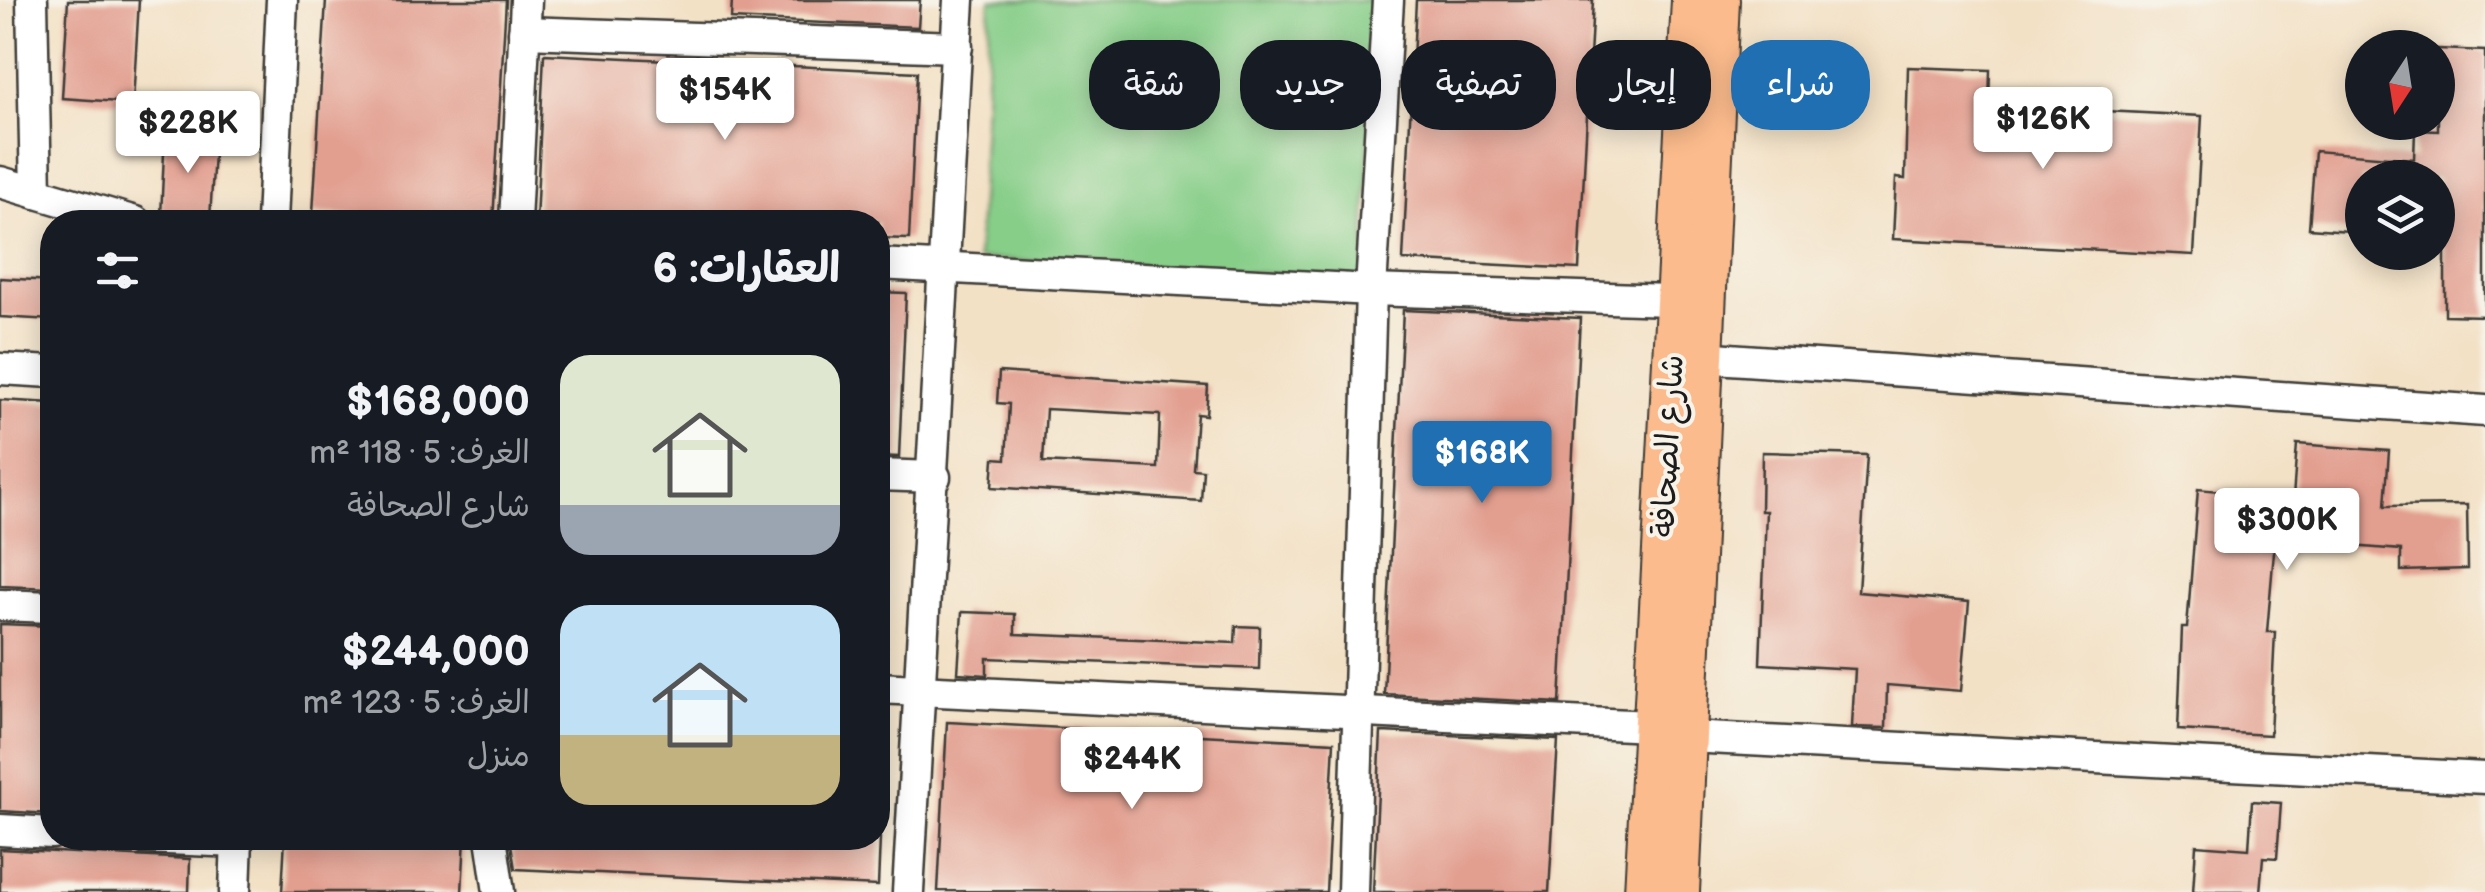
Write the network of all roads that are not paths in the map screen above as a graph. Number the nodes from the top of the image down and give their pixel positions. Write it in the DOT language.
graph roads {
  1 [pos="32,0"];
  2 [pos="282,0"];
  3 [pos="526,0"];
  4 [pos="959,0"];
  5 [pos="1388,0"];
  6 [pos="1691,0"];
  7 [pos="1720,0"];
  8 [pos="524,32"];
  9 [pos="957,47"];
  10 [pos="0,182"];
  11 [pos="36,193"];
  12 [pos="95,210"];
  13 [pos="273,210"];
  14 [pos="516,210"];
  15 [pos="890,264"];
  16 [pos="946,266"];
  17 [pos="1371,290"];
  18 [pos="1690,300"];
  19 [pos="1689,356"];
  20 [pos="0,369"];
  21 [pos="40,371"];
  22 [pos="2485,411"];
  23 [pos="890,475"];
  24 [pos="935,477"];
  25 [pos="0,605"];
  26 [pos="40,607"];
  27 [pos="890,689"];
  28 [pos="921,690"];
  29 [pos="1359,713"];
  30 [pos="1650,726"];
  31 [pos="1688,738"];
  32 [pos="2485,778"];
  33 [pos="0,830"];
  34 [pos="40,832"];
  35 [pos="237,850"];
  36 [pos="493,850"];
  37 [pos="235,892"];
  38 [pos="499,892"];
  39 [pos="908,892"];
  40 [pos="1353,892"];
  41 [pos="1644,892"];
  42 [pos="1680,892"];
  1 -- 11 [label="street"];
  2 -- 13 [label="street"];
  3 -- 8 [label="street"];
  4 -- 9 [label="street"];
  5 -- 17 [label="street"];
  6 -- 18 [label="main road, شارع الصحافة"];
  7 -- 18 [label="main road, شارع الصحافة"];
  8 -- 9 [label="street"];
  8 -- 14 [label="street"];
  9 -- 16 [label="street"];
  10 -- 11 [label="street"];
  11 -- 12 [label="street"];
  15 -- 16 [label="street"];
  16 -- 17 [label="street"];
  16 -- 24 [label="street"];
  17 -- 18 [label="street"];
  17 -- 29 [label="street"];
  18 -- 19 [label="main road, شارع الصحافة"];
  19 -- 22 [label="street"];
  19 -- 30 [label="main road, شارع الصحافة"];
  19 -- 31 [label="main road, شارع الصحافة"];
  20 -- 21 [label="street"];
  23 -- 24 [label="street"];
  24 -- 28 [label="street"];
  25 -- 26 [label="street"];
  27 -- 28 [label="street"];
  28 -- 29 [label="street"];
  28 -- 39 [label="street"];
  29 -- 30 [label="street"];
  29 -- 40 [label="street"];
  30 -- 41 [label="main road, شارع الصحافة"];
  31 -- 32 [label="street"];
  31 -- 42 [label="main road, شارع الصحافة"];
  33 -- 34 [label="street"];
  35 -- 37 [label="street"];
  36 -- 38 [label="street"];
}
